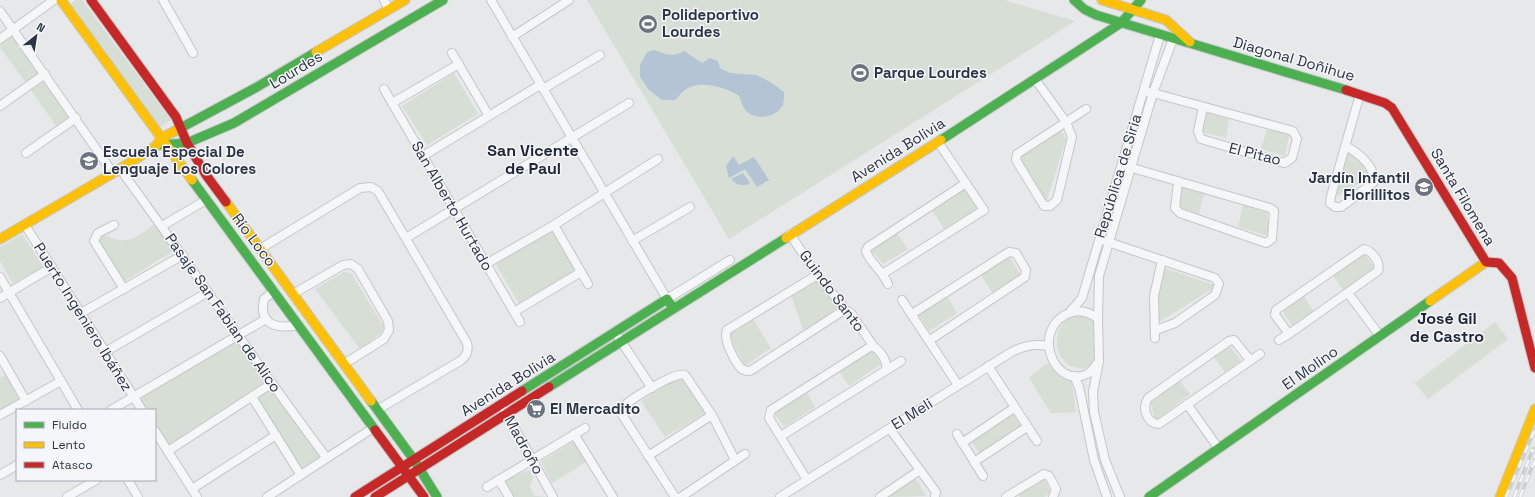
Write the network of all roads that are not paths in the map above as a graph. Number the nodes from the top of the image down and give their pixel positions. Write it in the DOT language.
graph roads {
  1 [pos="54,0"];
  2 [pos="61,0"];
  3 [pos="91,0"];
  4 [pos="163,0"];
  5 [pos="384,0"];
  6 [pos="405,0"];
  7 [pos="443,0"];
  8 [pos="490,0"];
  9 [pos="569,0"];
  10 [pos="1074,0"];
  11 [pos="1102,0"];
  12 [pos="1142,0"];
  13 [pos="1113,2"];
  14 [pos="1133,9"];
  15 [pos="389,10"];
  16 [pos="0,11"];
  17 [pos="1121,23"];
  18 [pos="13,30"];
  19 [pos="1160,35"];
  20 [pos="512,37"];
  21 [pos="0,39"];
  22 [pos="1173,39"];
  23 [pos="1194,45"];
  24 [pos="193,53"];
  25 [pos="452,53"];
  26 [pos="600,55"];
  27 [pos="459,64"];
  28 [pos="45,74"];
  29 [pos="1035,79"];
  30 [pos="542,87"];
  31 [pos="384,89"];
  32 [pos="1144,91"];
  33 [pos="1153,93"];
  34 [pos="1360,94"];
  35 [pos="392,103"];
  36 [pos="629,103"];
  37 [pos="1385,103"];
  38 [pos="0,106"];
  39 [pos="1203,107"];
  40 [pos="1086,109"];
  41 [pos="489,116"];
  42 [pos="76,118"];
  43 [pos="1066,122"];
  44 [pos="181,126"];
  45 [pos="572,138"];
  46 [pos="938,142"];
  47 [pos="161,143"];
  48 [pos="187,143"];
  49 [pos="1346,146"];
  50 [pos="26,153"];
  51 [pos="423,156"];
  52 [pos="658,159"];
  53 [pos="1122,165"];
  54 [pos="1131,168"];
  55 [pos="117,171"];
  56 [pos="1178,182"];
  57 [pos="966,183"];
  58 [pos="604,193"];
  59 [pos="206,200"];
  60 [pos="690,207"];
  61 [pos="454,209"];
  62 [pos="25,225"];
  63 [pos="114,225"];
  64 [pos="554,225"];
  65 [pos="162,226"];
  66 [pos="790,234"];
  67 [pos="406,238"];
  68 [pos="1100,239"];
  69 [pos="0,240"];
  70 [pos="632,241"];
  71 [pos="1109,242"];
  72 [pos="260,248"];
  73 [pos="183,255"];
  74 [pos="730,260"];
  75 [pos="1162,260"];
  76 [pos="1486,262"];
  77 [pos="486,264"];
  78 [pos="52,268"];
  79 [pos="581,272"];
  80 [pos="884,273"];
  81 [pos="817,275"];
  82 [pos="0,277"];
  83 [pos="588,284"];
  84 [pos="888,284"];
  85 [pos="124,289"];
  86 [pos="274,291"];
  87 [pos="208,292"];
  88 [pos="9,293"];
  89 [pos="1348,293"];
  90 [pos="293,294"];
  91 [pos="0,298"];
  92 [pos="667,299"];
  93 [pos="902,300"];
  94 [pos="673,308"];
  95 [pos="844,309"];
  96 [pos="514,312"];
  97 [pos="81,313"];
  98 [pos="1069,313"];
  99 [pos="912,314"];
  100 [pos="266,319"];
  101 [pos="1098,319"];
  102 [pos="520,322"];
  103 [pos="299,324"];
  104 [pos="615,332"];
  105 [pos="1289,334"];
  106 [pos="237,335"];
  107 [pos="1380,336"];
  108 [pos="930,340"];
  109 [pos="1279,340"];
  110 [pos="621,341"];
  111 [pos="1048,346"];
  112 [pos="874,347"];
  113 [pos="105,352"];
  114 [pos="1260,354"];
  115 [pos="0,356"];
  116 [pos="1250,360"];
  117 [pos="901,361"];
  118 [pos="1099,361"];
  119 [pos="344,364"];
  120 [pos="988,366"];
  121 [pos="1535,368"];
  122 [pos="8,370"];
  123 [pos="886,370"];
  124 [pos="0,375"];
  125 [pos="1074,376"];
  126 [pos="61,381"];
  127 [pos="271,384"];
  128 [pos="958,385"];
  129 [pos="652,388"];
  130 [pos="134,397"];
  131 [pos="252,397"];
  132 [pos="26,401"];
  133 [pos="502,404"];
  134 [pos="1187,404"];
  135 [pos="1014,408"];
  136 [pos="77,409"];
  137 [pos="114,409"];
  138 [pos="141,409"];
  139 [pos="1535,409"];
  140 [pos="377,410"];
  141 [pos="0,415"];
  142 [pos="506,415"];
  143 [pos="712,415"];
  144 [pos="1027,427"];
  145 [pos="373,428"];
  146 [pos="585,428"];
  147 [pos="890,429"];
  148 [pos="574,434"];
  149 [pos="957,434"];
  150 [pos="276,435"];
  151 [pos="781,436"];
  152 [pos="1037,442"];
  153 [pos="158,443"];
  154 [pos="962,443"];
  155 [pos="1219,449"];
  156 [pos="168,451"];
  157 [pos="745,454"];
  158 [pos="648,456"];
  159 [pos="326,457"];
  160 [pos="414,460"];
  161 [pos="534,460"];
  162 [pos="733,462"];
  163 [pos="974,462"];
  164 [pos="16,467"];
  165 [pos="401,468"];
  166 [pos="419,469"];
  167 [pos="920,470"];
  168 [pos="300,474"];
  169 [pos="0,475"];
  170 [pos="408,476"];
  171 [pos="983,476"];
  172 [pos="499,480"];
  173 [pos="807,480"];
  174 [pos="95,481"];
  175 [pos="129,481"];
  176 [pos="487,487"];
  177 [pos="192,489"];
  178 [pos="82,493"];
  179 [pos="67,497"];
  180 [pos="138,497"];
  181 [pos="197,497"];
  182 [pos="267,497"];
  183 [pos="355,497"];
  184 [pos="375,497"];
  185 [pos="424,497"];
  186 [pos="437,497"];
  187 [pos="509,497"];
  188 [pos="553,497"];
  189 [pos="613,497"];
  190 [pos="675,497"];
  191 [pos="681,497"];
  192 [pos="780,497"];
  193 [pos="880,497"];
  194 [pos="935,497"];
  195 [pos="1006,497"];
  196 [pos="1053,497"];
  197 [pos="1107,497"];
  198 [pos="1120,497"];
  199 [pos="1150,497"];
  200 [pos="1500,497"];
  1 -- 18 [label="street"];
  2 -- 47 [label="street, Río Loco"];
  3 -- 44 [label="street, Río Loco"];
  4 -- 24 [label="street"];
  5 -- 15 [label="street"];
  6 -- 15 [label="street, Lourdes"];
  7 -- 48 [label="street, Lourdes"];
  8 -- 20 [label="street"];
  9 -- 20 [label="street"];
  10 -- 17 [label="street, Diagonal Doñihue"];
  11 -- 13 [label="street, Diagonal Doñihue"];
  12 -- 14 [label="street, Avenida Bolivia"];
  13 -- 14 [label="street, Diagonal Doñihue"];
  14 -- 17 [label="street, Avenida Bolivia"];
  14 -- 23 [label="street, Diagonal Doñihue"];
  15 -- 44 [label="street, Lourdes"];
  16 -- 18 [label="street, Pasaje San Fabian de Alico"];
  17 -- 19 [label="street, Diagonal Doñihue"];
  17 -- 29 [label="street, Avenida Bolivia"];
  18 -- 21 [label="street"];
  18 -- 28 [label="street, Pasaje San Fabian de Alico"];
  19 -- 22 [label="street, Diagonal Doñihue"];
  19 -- 32 [label="street, República de Siria"];
  20 -- 30 [label="street"];
  22 -- 23 [label="street, Diagonal Doñihue"];
  22 -- 33 [label="street, República de Siria"];
  23 -- 34 [label="street, Diagonal Doñihue"];
  25 -- 27 [label="street"];
  26 -- 30 [label="street"];
  27 -- 35 [label="street"];
  27 -- 41 [label="street"];
  28 -- 38 [label="street"];
  28 -- 42 [label="street, Pasaje San Fabian de Alico"];
  29 -- 43 [label="street"];
  29 -- 46 [label="street, Avenida Bolivia"];
  30 -- 41 [label="street"];
  30 -- 45 [label="street"];
  31 -- 35 [label="street, San Alberto Hurtado"];
  32 -- 33 [label="street, El Pitao"];
  32 -- 53 [label="street, República de Siria"];
  33 -- 39 [label="street, El Pitao"];
  33 -- 54 [label="street, República de Siria"];
  34 -- 37 [label="street, Diagonal Doñihue"];
  34 -- 49 [label="street"];
  35 -- 51 [label="street, San Alberto Hurtado"];
  36 -- 45 [label="street"];
  37 -- 76 [label="street, Santa Filomena"];
  39 -- 39 [label="street, El Pitao"];
  40 -- 43 [label="street"];
  41 -- 51 [label="street"];
  42 -- 50 [label="street"];
  42 -- 55 [label="street, Pasaje San Fabian de Alico"];
  43 -- 43 [label="street"];
  44 -- 47 [label="street, Lourdes"];
  44 -- 48 [label="street, Río Loco"];
  45 -- 58 [label="street"];
  45 -- 61 [label="street"];
  46 -- 57 [label="street"];
  46 -- 66 [label="street, Avenida Bolivia"];
  47 -- 48 [label="street, Lourdes"];
  47 -- 55 [label="street, Lourdes"];
  47 -- 59 [label="street, Río Loco"];
  48 -- 72 [label="street, Río Loco"];
  49 -- 49 [label="street"];
  51 -- 61 [label="street, San Alberto Hurtado"];
  52 -- 58 [label="street"];
  53 -- 54 [label="street"];
  53 -- 68 [label="street, República de Siria"];
  54 -- 56 [label="street"];
  54 -- 71 [label="street, República de Siria"];
  55 -- 62 [label="street, Lourdes"];
  55 -- 65 [label="street, Pasaje San Fabian de Alico"];
  56 -- 56 [label="street"];
  57 -- 80 [label="street"];
  57 -- 80 [label="street"];
  58 -- 64 [label="street"];
  58 -- 70 [label="street"];
  59 -- 65 [label="street"];
  59 -- 86 [label="street, Río Loco"];
  60 -- 70 [label="street"];
  61 -- 67 [label="street"];
  61 -- 77 [label="street, San Alberto Hurtado"];
  62 -- 69 [label="street, Lourdes"];
  62 -- 78 [label="street, Puerto Ingeniero Ibáñez"];
  63 -- 85 [label="street"];
  64 -- 77 [label="street"];
  64 -- 79 [label="street"];
  65 -- 73 [label="street, Pasaje San Fabian de Alico"];
  66 -- 81 [label="street, Guindo Santo"];
  66 -- 94 [label="street, Avenida Bolivia"];
  67 -- 72 [label="street"];
  67 -- 140 [label="street"];
  68 -- 71 [label="street"];
  68 -- 98 [label="street, República de Siria"];
  70 -- 92 [label="street"];
  71 -- 75 [label="street"];
  71 -- 101 [label="street, República de Siria"];
  72 -- 90 [label="street, Río Loco"];
  73 -- 85 [label="street"];
  73 -- 87 [label="street, Pasaje San Fabian de Alico"];
  74 -- 92 [label="street"];
  75 -- 75 [label="street"];
  76 -- 107 [label="street, El Molino"];
  76 -- 121 [label="street, Santa Filomena"];
  77 -- 96 [label="street, San Alberto Hurtado"];
  78 -- 88 [label="street"];
  78 -- 97 [label="street, Puerto Ingeniero Ibáñez"];
  79 -- 83 [label="street"];
  79 -- 96 [label="street"];
  80 -- 84 [label="street"];
  81 -- 95 [label="street, Guindo Santo"];
  81 -- 95 [label="street"];
  82 -- 88 [label="street"];
  85 -- 97 [label="street"];
  86 -- 100 [label="street"];
  86 -- 103 [label="street, Río Loco"];
  87 -- 106 [label="street, Pasaje San Fabian de Alico"];
  87 -- 113 [label="street"];
  88 -- 91 [label="street"];
  88 -- 126 [label="street"];
  89 -- 105 [label="street"];
  89 -- 105 [label="street"];
  89 -- 107 [label="street"];
  90 -- 119 [label="street, Río Loco"];
  90 -- 119 [label="street"];
  92 -- 94 [label="street"];
  92 -- 104 [label="street, Avenida Bolivia"];
  93 -- 99 [label="street"];
  94 -- 110 [label="street, Avenida Bolivia"];
  95 -- 112 [label="street, Guindo Santo"];
  96 -- 102 [label="street, San Alberto Hurtado"];
  97 -- 113 [label="street, Puerto Ingeniero Ibáñez"];
  98 -- 101 [label="street"];
  98 -- 111 [label="street"];
  99 -- 108 [label="street"];
  99 -- 108 [label="street"];
  100 -- 103 [label="street"];
  100 -- 106 [label="street"];
  101 -- 118 [label="street"];
  103 -- 145 [label="street, Río Loco"];
  104 -- 110 [label="street"];
  104 -- 133 [label="street, Avenida Bolivia"];
  105 -- 109 [label="street"];
  106 -- 127 [label="street, Pasaje San Fabian de Alico"];
  106 -- 130 [label="street"];
  107 -- 155 [label="street, El Molino"];
  108 -- 128 [label="street"];
  110 -- 129 [label="street"];
  110 -- 142 [label="street, Avenida Bolivia"];
  111 -- 120 [label="street, El Meli"];
  111 -- 125 [label="street"];
  112 -- 123 [label="street, Guindo Santo"];
  112 -- 151 [label="street"];
  113 -- 130 [label="street, Puerto Ingeniero Ibáñez"];
  114 -- 116 [label="street"];
  115 -- 122 [label="street"];
  116 -- 134 [label="street"];
  116 -- 134 [label="street"];
  117 -- 123 [label="street"];
  118 -- 125 [label="street"];
  118 -- 198 [label="street"];
  119 -- 140 [label="street, Río Loco"];
  120 -- 128 [label="street, El Meli"];
  120 -- 135 [label="street"];
  122 -- 124 [label="street"];
  122 -- 132 [label="street"];
  123 -- 151 [label="street"];
  125 -- 197 [label="street"];
  126 -- 132 [label="street"];
  126 -- 136 [label="street"];
  127 -- 131 [label="street"];
  127 -- 159 [label="street, Pasaje San Fabian de Alico"];
  128 -- 147 [label="street, El Meli"];
  129 -- 143 [label="street"];
  129 -- 158 [label="street"];
  130 -- 137 [label="street"];
  130 -- 138 [label="street, Puerto Ingeniero Ibáñez"];
  131 -- 150 [label="street"];
  131 -- 156 [label="street"];
  132 -- 141 [label="street"];
  133 -- 142 [label="street, Madroño"];
  133 -- 160 [label="street, Avenida Bolivia"];
  134 -- 155 [label="street"];
  135 -- 144 [label="street"];
  135 -- 154 [label="street"];
  139 -- 200 [label="street"];
  140 -- 160 [label="street, Río Loco"];
  142 -- 161 [label="street, Madroño"];
  142 -- 166 [label="street, Avenida Bolivia"];
  143 -- 158 [label="street"];
  143 -- 162 [label="street"];
  144 -- 152 [label="street"];
  144 -- 163 [label="street"];
  145 -- 159 [label="street"];
  145 -- 165 [label="street, Río Loco"];
  146 -- 148 [label="street"];
  147 -- 167 [label="street"];
  147 -- 173 [label="street, El Meli"];
  148 -- 161 [label="street"];
  148 -- 189 [label="street"];
  149 -- 154 [label="street"];
  150 -- 168 [label="street"];
  150 -- 177 [label="street"];
  151 -- 173 [label="street"];
  153 -- 156 [label="street"];
  154 -- 163 [label="street"];
  155 -- 199 [label="street, El Molino"];
  156 -- 177 [label="street"];
  157 -- 162 [label="street"];
  158 -- 190 [label="street"];
  159 -- 168 [label="street"];
  160 -- 165 [label="street, Avenida Bolivia"];
  160 -- 166 [label="street, Río Loco"];
  161 -- 172 [label="street"];
  161 -- 188 [label="street, Madroño"];
  162 -- 191 [label="street"];
  163 -- 171 [label="street"];
  164 -- 169 [label="street"];
  165 -- 170 [label="street, Río Loco"];
  165 -- 183 [label="street, Avenida Bolivia"];
  166 -- 170 [label="street, Avenida Bolivia"];
  166 -- 186 [label="street, Río Loco"];
  167 -- 193 [label="street"];
  167 -- 194 [label="street"];
  168 -- 182 [label="street"];
  170 -- 184 [label="street, Avenida Bolivia"];
  170 -- 185 [label="street, Río Loco"];
  172 -- 176 [label="street"];
  172 -- 187 [label="street"];
  173 -- 192 [label="street, El Meli"];
  174 -- 178 [label="street"];
  175 -- 180 [label="street"];
  177 -- 181 [label="street"];
  178 -- 179 [label="street"];
  195 -- 196 [label="street"];
}
